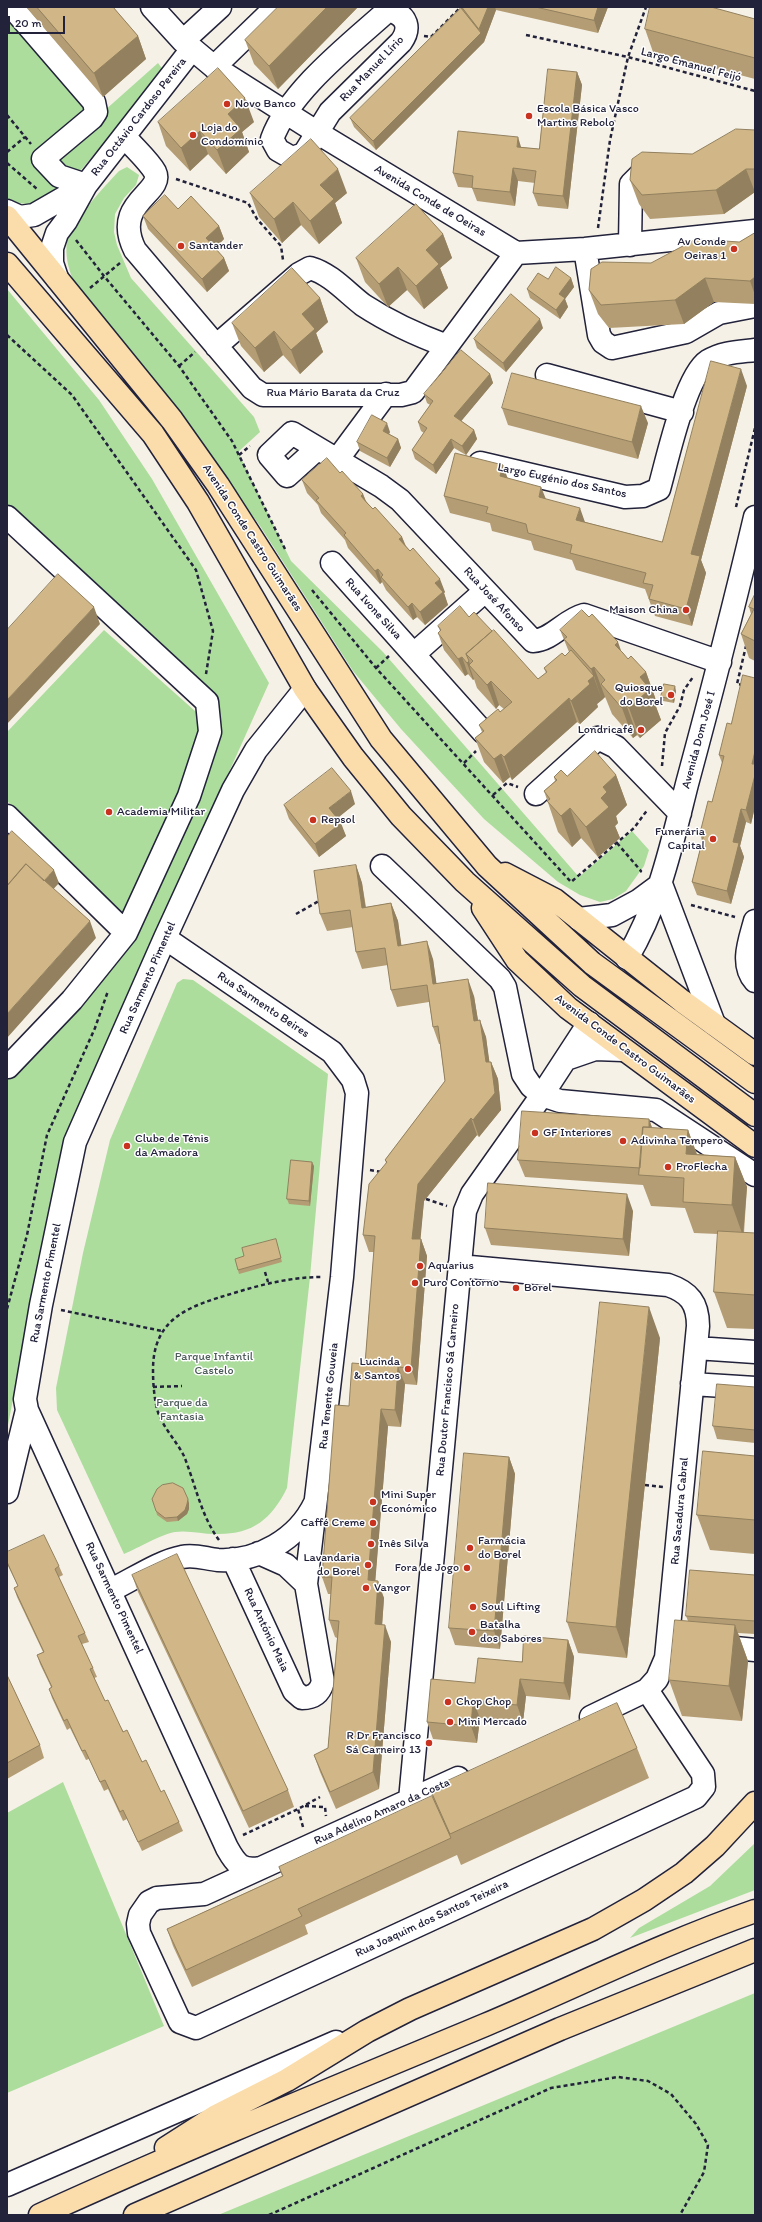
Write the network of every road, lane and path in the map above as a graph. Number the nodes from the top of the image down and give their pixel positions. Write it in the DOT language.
graph roads {
  1 [pos="12,7"];
  2 [pos="152,7"];
  3 [pos="220,7"];
  4 [pos="276,7"];
  5 [pos="461,7"];
  6 [pos="646,7"];
  7 [pos="526,35"];
  8 [pos="431,37"];
  9 [pos="188,45"];
  10 [pos="628,58"];
  11 [pos="214,67"];
  12 [pos="755,91"];
  13 [pos="285,112"];
  14 [pos="7,115"];
  15 [pos="318,133"];
  16 [pos="25,137"];
  17 [pos="125,137"];
  18 [pos="7,152"];
  19 [pos="43,158"];
  20 [pos="670,161"];
  21 [pos="7,163"];
  22 [pos="155,172"];
  23 [pos="86,185"];
  24 [pos="53,204"];
  25 [pos="7,211"];
  26 [pos="7,217"];
  27 [pos="66,221"];
  28 [pos="755,231"];
  29 [pos="16,242"];
  30 [pos="630,244"];
  31 [pos="590,249"];
  32 [pos="516,253"];
  33 [pos="7,264"];
  34 [pos="57,278"];
  35 [pos="294,278"];
  36 [pos="755,306"];
  37 [pos="7,335"];
  38 [pos="216,346"];
  39 [pos="446,346"];
  40 [pos="755,350"];
  41 [pos="547,375"];
  42 [pos="386,394"];
  43 [pos="682,412"];
  44 [pos="318,449"];
  45 [pos="337,460"];
  46 [pos="480,463"];
  47 [pos="7,517"];
  48 [pos="755,517"];
  49 [pos="332,563"];
  50 [pos="485,591"];
  51 [pos="414,654"];
  52 [pos="720,662"];
  53 [pos="737,684"];
  54 [pos="749,687"];
  55 [pos="305,689"];
  56 [pos="202,697"];
  57 [pos="483,732"];
  58 [pos="536,794"];
  59 [pos="493,795"];
  60 [pos="680,813"];
  61 [pos="7,816"];
  62 [pos="617,842"];
  63 [pos="382,866"];
  64 [pos="487,866"];
  65 [pos="638,876"];
  66 [pos="465,882"];
  67 [pos="661,884"];
  68 [pos="318,894"];
  69 [pos="690,905"];
  70 [pos="296,914"];
  71 [pos="722,914"];
  72 [pos="579,919"];
  73 [pos="755,921"];
  74 [pos="126,933"];
  75 [pos="165,938"];
  76 [pos="627,958"];
  77 [pos="615,980"];
  78 [pos="755,981"];
  79 [pos="602,1001"];
  80 [pos="570,1010"];
  81 [pos="589,1023"];
  82 [pos="714,1024"];
  83 [pos="623,1050"];
  84 [pos="755,1054"];
  85 [pos="566,1059"];
  86 [pos="8,1067"];
  87 [pos="353,1080"];
  88 [pos="755,1082"];
  89 [pos="542,1095"];
  90 [pos="755,1115"];
  91 [pos="755,1146"];
  92 [pos="755,1175"];
  93 [pos="459,1266"];
  94 [pos="265,1272"];
  95 [pos="342,1277"];
  96 [pos="268,1282"];
  97 [pos="41,1305"];
  98 [pos="162,1331"];
  99 [pos="696,1348"];
  100 [pos="755,1352"];
  101 [pos="692,1384"];
  102 [pos="182,1386"];
  103 [pos="153,1388"];
  104 [pos="755,1388"];
  105 [pos="27,1410"];
  106 [pos="7,1492"];
  107 [pos="318,1496"];
  108 [pos="259,1553"];
  109 [pos="233,1559"];
  110 [pos="306,1584"];
  111 [pos="111,1590"];
  112 [pos="668,1642"];
  113 [pos="755,1650"];
  114 [pos="647,1690"];
  115 [pos="302,1698"];
  116 [pos="572,1726"];
  117 [pos="479,1768"];
  118 [pos="320,1797"];
  119 [pos="410,1800"];
  120 [pos="755,1803"];
  121 [pos="304,1806"];
  122 [pos="298,1809"];
  123 [pos="326,1818"];
  124 [pos="304,1832"];
  125 [pos="225,1843"];
  126 [pos="260,1868"];
  127 [pos="157,1898"];
  128 [pos="755,1911"];
  129 [pos="755,1950"];
  130 [pos="367,2031"];
  131 [pos="111,2182"];
  132 [pos="7,2185"];
  133 [pos="40,2215"];
  134 [pos="135,2215"];
  135 [pos="269,2215"];
  136 [pos="680,2215"];
  1 -- 19 [label="street"];
  2 -- 9 [label="street, Avenida Conde de Oeiras"];
  3 -- 9 [label="street, Rua Octávio Cardoso Pereira"];
  4 -- 11 [label="street"];
  5 -- 8 [label="path"];
  6 -- 10 [label="path, Largo Emanuel Feijó"];
  7 -- 10 [label="path"];
  9 -- 11 [label="street, Avenida Conde de Oeiras"];
  9 -- 17 [label="street, Rua Octávio Cardoso Pereira"];
  10 -- 12 [label="path, Largo Emanuel Feijó"];
  10 -- 31 [label="path"];
  11 -- 13 [label="street, Avenida Conde de Oeiras"];
  13 -- 15 [label="street, Avenida Conde de Oeiras"];
  13 -- 15 [label="street, Rua Manuel Lírio"];
  13 -- 15 [label="street, Rua Manuel Lírio"];
  14 -- 16 [label="path"];
  15 -- 32 [label="street, Avenida Conde de Oeiras"];
  16 -- 18 [label="path"];
  16 -- 19 [label="path"];
  17 -- 22 [label="street"];
  17 -- 23 [label="street, Rua Octávio Cardoso Pereira"];
  19 -- 23 [label="street"];
  20 -- 30 [label="street"];
  21 -- 24 [label="path"];
  22 -- 35 [label="path"];
  22 -- 38 [label="street, Rua Mário Barata da Cruz"];
  23 -- 24 [label="street, Rua Octávio Cardoso Pereira"];
  23 -- 27 [label="street, Rua Octávio Cardoso Pereira"];
  24 -- 25 [label="street, Rua Octávio Cardoso Pereira"];
  26 -- 29 [label="main road, Avenida Conde Castro Guimarães"];
  27 -- 29 [label="street"];
  27 -- 34 [label="street, Rua Octávio Cardoso Pereira"];
  28 -- 30 [label="street"];
  29 -- 34 [label="main road, Avenida Conde Castro Guimarães"];
  30 -- 31 [label="street"];
  31 -- 32 [label="street"];
  31 -- 36 [label="street"];
  32 -- 39 [label="street, Rua Mário Barata da Cruz"];
  33 -- 55 [label="main road, Avenida Conde Castro Guimarães"];
  34 -- 64 [label="main road, Avenida Conde Castro Guimarães"];
  35 -- 38 [label="street"];
  35 -- 39 [label="street"];
  37 -- 56 [label="path"];
  38 -- 42 [label="street, Rua Mário Barata da Cruz"];
  39 -- 42 [label="street, Rua Mário Barata da Cruz"];
  40 -- 43 [label="street, Largo Eugénio dos Santos"];
  41 -- 43 [label="street"];
  42 -- 45 [label="street"];
  43 -- 46 [label="street, Largo Eugénio dos Santos"];
  44 -- 45 [label="street, Rua José Afonso"];
  45 -- 50 [label="street, Rua José Afonso"];
  47 -- 56 [label="street"];
  48 -- 52 [label="street, Avenida Dom José I"];
  49 -- 51 [label="street, Rua Ivone Silva"];
  50 -- 51 [label="street"];
  50 -- 52 [label="street, Rua José Afonso"];
  51 -- 57 [label="street, Rua Ivone Silva"];
  52 -- 60 [label="street, Avenida Dom José I"];
  53 -- 54 [label="path"];
  55 -- 66 [label="main road, Avenida Conde Castro Guimarães"];
  55 -- 75 [label="street, Rua Sarmento Pimentel"];
  56 -- 74 [label="street"];
  58 -- 59 [label="path"];
  58 -- 60 [label="street"];
  60 -- 67 [label="street, Avenida Dom José I"];
  61 -- 74 [label="street"];
  62 -- 65 [label="path"];
  63 -- 89 [label="street"];
  64 -- 72 [label="main road, Avenida Conde Castro Guimarães"];
  64 -- 77 [label="main road, Avenida Conde Castro Guimarães"];
  66 -- 79 [label="main road, Avenida Conde Castro Guimarães"];
  66 -- 80 [label="main road, Avenida Conde Castro Guimarães"];
  67 -- 72 [label="street"];
  67 -- 76 [label="street, Avenida Dom José I"];
  67 -- 82 [label="street"];
  68 -- 70 [label="path"];
  69 -- 71 [label="path"];
  72 -- 76 [label="main road, Avenida Conde Castro Guimarães"];
  73 -- 78 [label="street"];
  74 -- 86 [label="street"];
  75 -- 87 [label="street, Rua Sarmento Beires"];
  75 -- 97 [label="street, Rua Sarmento Pimentel"];
  76 -- 77 [label="main road"];
  76 -- 82 [label="main road, Avenida Conde Castro Guimarães"];
  77 -- 79 [label="main road"];
  77 -- 88 [label="main road, Avenida Conde Castro Guimarães"];
  79 -- 81 [label="main road"];
  79 -- 90 [label="main road, Avenida Conde Castro Guimarães"];
  80 -- 81 [label="main road, Avenida Conde Castro Guimarães"];
  80 -- 85 [label="street, Rua Doutor Francisco Sá Carneiro"];
  81 -- 83 [label="main road, Avenida Conde Castro Guimarães"];
  81 -- 85 [label="street, Rua Doutor Francisco Sá Carneiro"];
  82 -- 84 [label="main road, Avenida Conde Castro Guimarães"];
  83 -- 85 [label="street"];
  83 -- 91 [label="main road, Avenida Conde Castro Guimarães"];
  85 -- 89 [label="street, Rua Doutor Francisco Sá Carneiro"];
  87 -- 95 [label="street, Rua Tenente Gouveia"];
  89 -- 92 [label="street"];
  89 -- 93 [label="street, Rua Doutor Francisco Sá Carneiro"];
  93 -- 99 [label="street, Rua Sacadura Cabral"];
  93 -- 119 [label="street, Rua Doutor Francisco Sá Carneiro"];
  94 -- 96 [label="path"];
  95 -- 96 [label="path"];
  95 -- 107 [label="street, Rua Tenente Gouveia"];
  96 -- 98 [label="path"];
  97 -- 98 [label="path"];
  97 -- 105 [label="street, Rua Sarmento Pimentel"];
  98 -- 103 [label="path"];
  99 -- 100 [label="street"];
  99 -- 101 [label="street, Rua Sacadura Cabral"];
  101 -- 104 [label="street"];
  101 -- 112 [label="street, Rua Sacadura Cabral"];
  102 -- 103 [label="path"];
  103 -- 109 [label="path"];
  105 -- 106 [label="street"];
  105 -- 111 [label="street, Rua Sarmento Pimentel"];
  107 -- 108 [label="street"];
  107 -- 110 [label="street, Rua Tenente Gouveia"];
  108 -- 109 [label="street"];
  108 -- 110 [label="street"];
  109 -- 111 [label="street"];
  109 -- 115 [label="street, Rua António Maia"];
  110 -- 115 [label="street, Rua Tenente Gouveia"];
  111 -- 125 [label="street, Rua Sarmento Pimentel"];
  112 -- 113 [label="street"];
  112 -- 114 [label="street, Rua Sacadura Cabral"];
  114 -- 116 [label="street"];
  114 -- 127 [label="street, Rua Joaquim dos Santos Teixeira"];
  117 -- 119 [label="street, Rua Adelino Amaro da Costa"];
  118 -- 121 [label="path"];
  119 -- 126 [label="street, Rua Adelino Amaro da Costa"];
  120 -- 130 [label="main road"];
  121 -- 122 [label="path"];
  121 -- 123 [label="path"];
  122 -- 124 [label="path"];
  122 -- 125 [label="path"];
  125 -- 126 [label="street, Rua Sarmento Pimentel"];
  126 -- 127 [label="street, Rua Adelino Amaro da Costa"];
  128 -- 131 [label="main road"];
  129 -- 134 [label="main road"];
  130 -- 131 [label="main road"];
  130 -- 132 [label="street"];
  131 -- 133 [label="main road"];
  135 -- 136 [label="path"];
}
